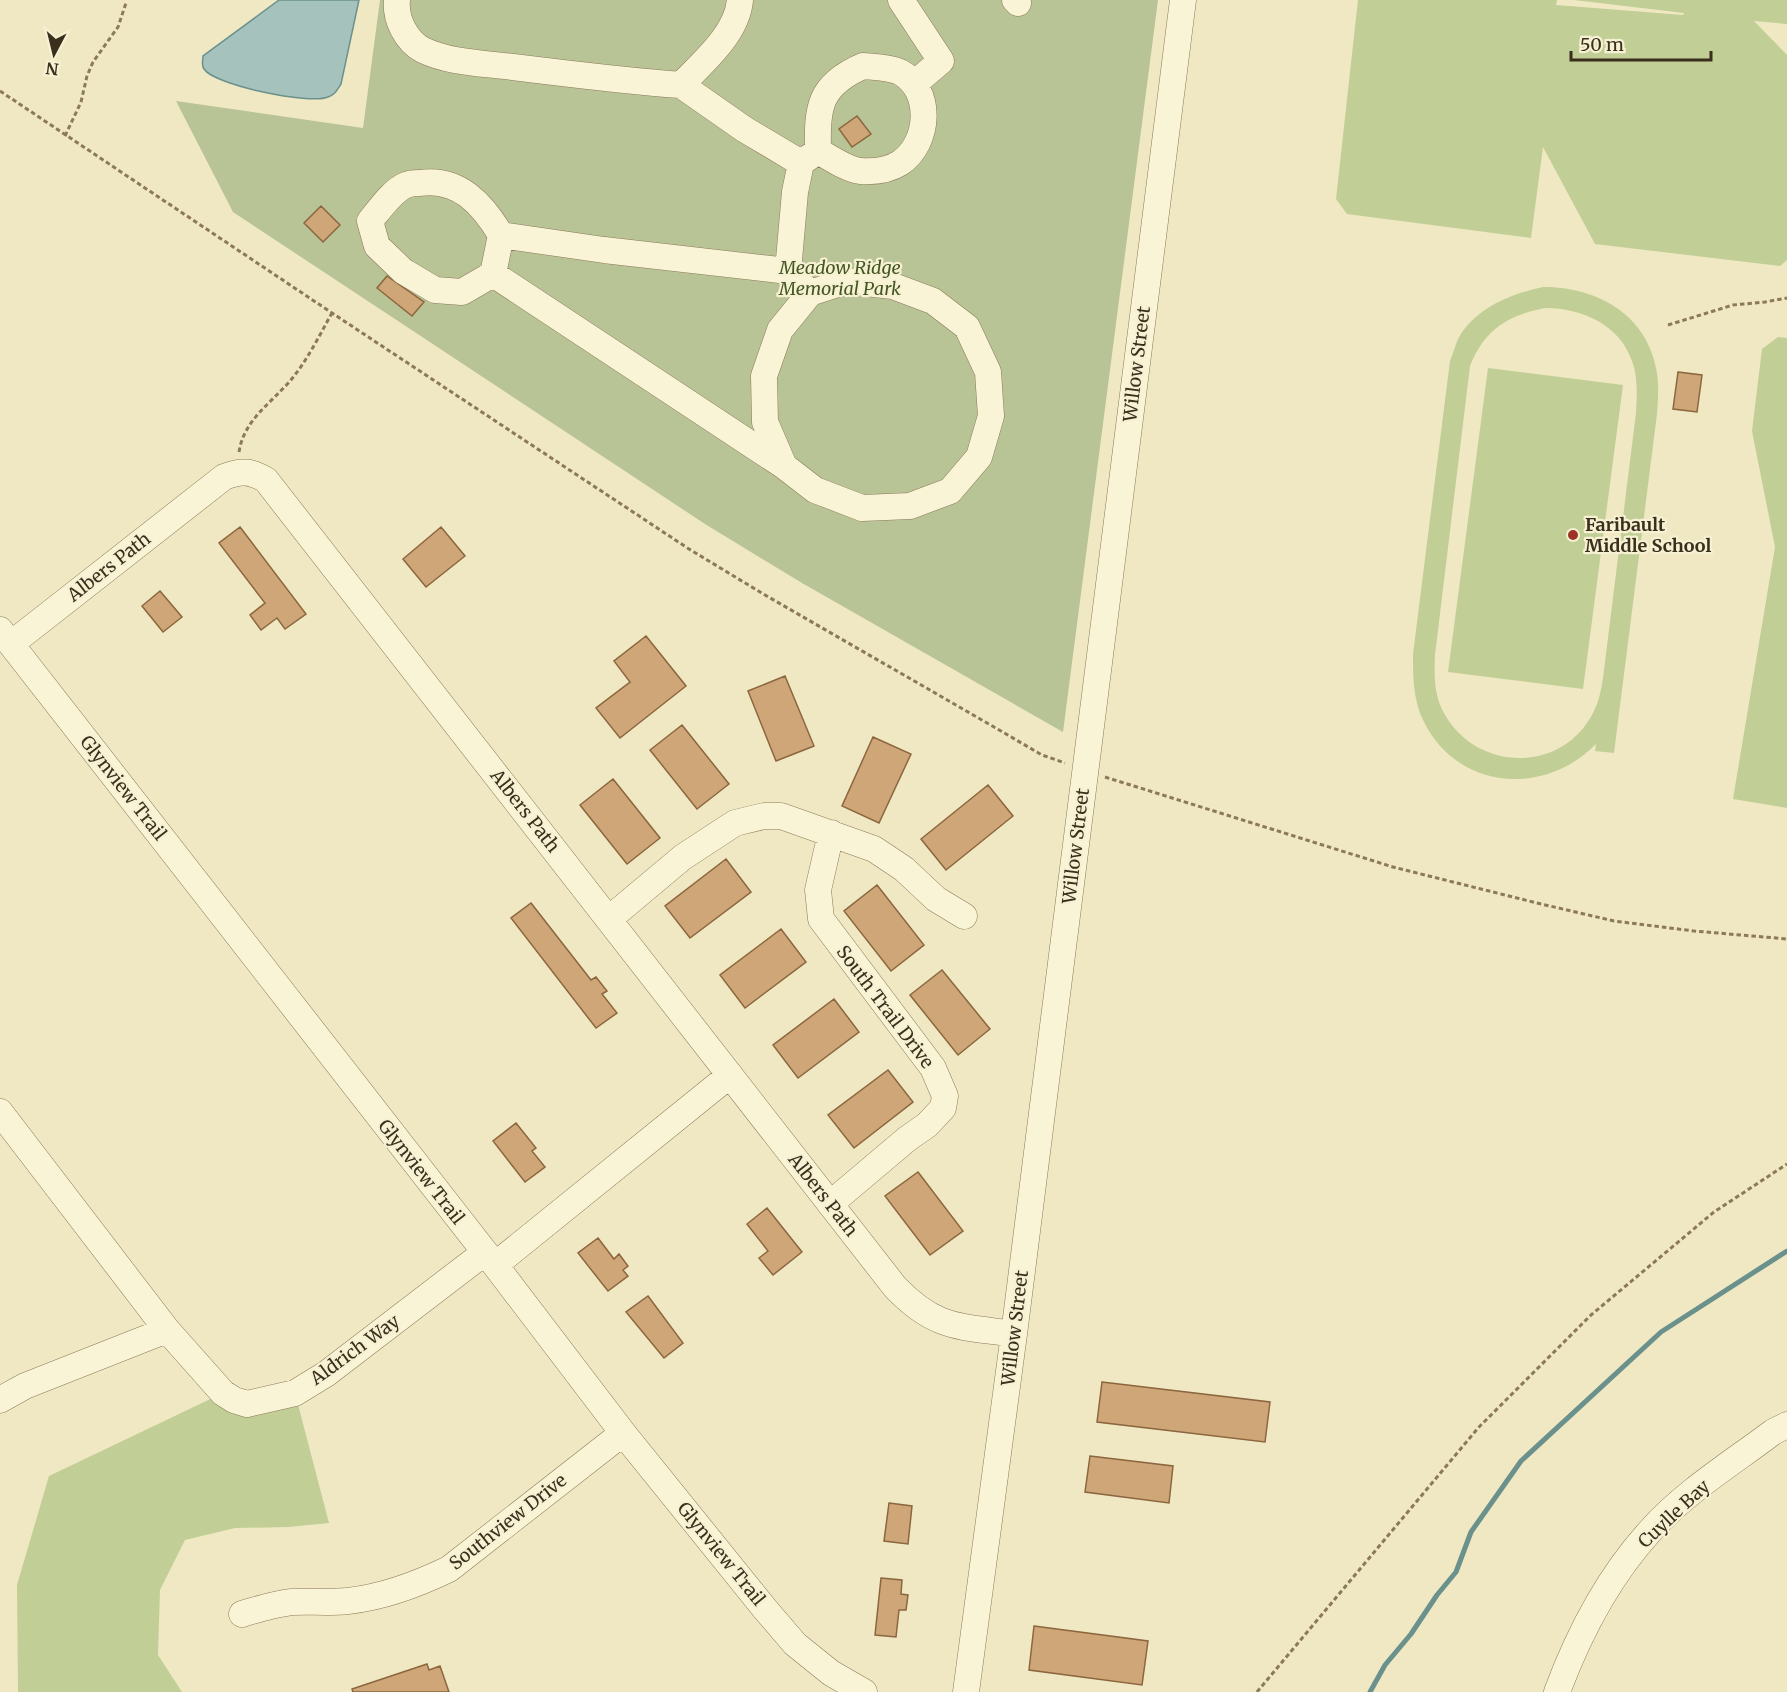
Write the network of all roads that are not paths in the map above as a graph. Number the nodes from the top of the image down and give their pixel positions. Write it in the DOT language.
graph roads {
  1 [pos="397,0"];
  2 [pos="740,0"];
  3 [pos="901,0"];
  4 [pos="1184,0"];
  5 [pos="914,84"];
  6 [pos="681,85"];
  7 [pos="810,157"];
  8 [pos="501,235"];
  9 [pos="788,271"];
  10 [pos="493,274"];
  11 [pos="810,293"];
  12 [pos="784,466"];
  13 [pos="5,637"];
  14 [pos="831,834"];
  15 [pos="964,916"];
  16 [pos="609,919"];
  17 [pos="730,1075"];
  18 [pos="0,1113"];
  19 [pos="830,1204"];
  20 [pos="490,1259"];
  21 [pos="167,1330"];
  22 [pos="1014,1334"];
  23 [pos="0,1400"];
  24 [pos="1787,1425"];
  25 [pos="623,1433"];
  26 [pos="242,1614"];
  27 [pos="864,1692"];
  28 [pos="966,1692"];
  29 [pos="1557,1692"];
  1 -- 6 [label="street"];
  2 -- 6 [label="street"];
  3 -- 5 [label="street"];
  4 -- 22 [label="street, Willow Street"];
  5 -- 7 [label="street"];
  5 -- 7 [label="street"];
  6 -- 7 [label="street"];
  7 -- 9 [label="street"];
  8 -- 9 [label="street"];
  8 -- 10 [label="street"];
  8 -- 10 [label="street"];
  9 -- 11 [label="street"];
  10 -- 12 [label="street"];
  11 -- 12 [label="street"];
  11 -- 12 [label="street"];
  13 -- 16 [label="street, Albers Path"];
  13 -- 20 [label="street, Glynview Trail"];
  14 -- 15 [label="street"];
  14 -- 16 [label="street"];
  14 -- 19 [label="street, South Trail Drive"];
  16 -- 17 [label="street, Albers Path"];
  17 -- 19 [label="street, Albers Path"];
  17 -- 20 [label="street, Aldrich Way"];
  18 -- 21 [label="street, Aldrich Way"];
  19 -- 22 [label="street, Albers Path"];
  20 -- 21 [label="street, Aldrich Way"];
  20 -- 25 [label="street, Glynview Trail"];
  21 -- 23 [label="street"];
  22 -- 28 [label="street, Willow Street"];
  24 -- 29 [label="street, Cuylle Bay"];
  25 -- 26 [label="street, Southview Drive"];
  25 -- 27 [label="street, Glynview Trail"];
}
